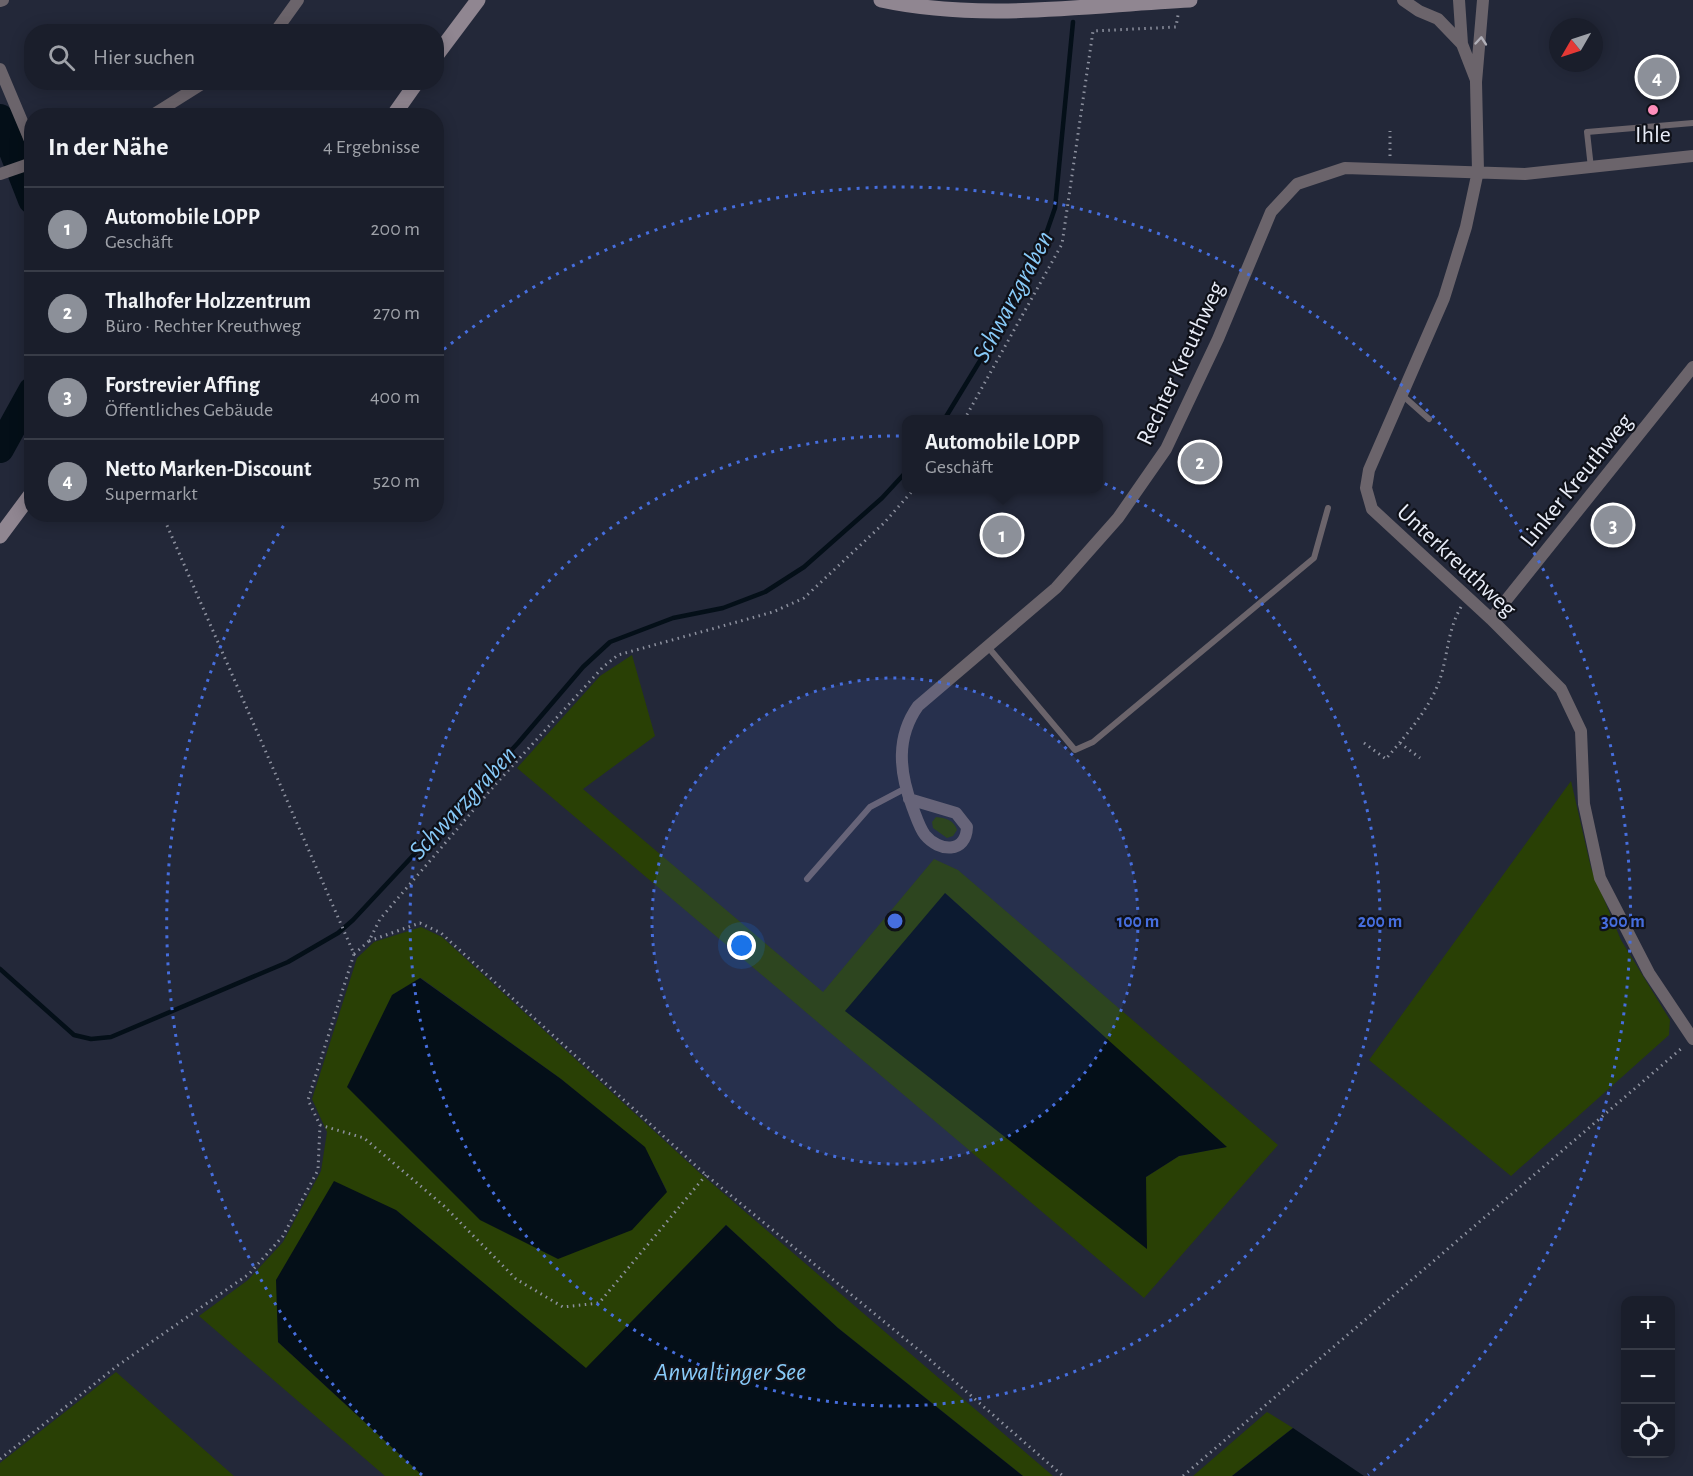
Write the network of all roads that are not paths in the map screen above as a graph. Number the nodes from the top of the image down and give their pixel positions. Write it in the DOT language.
graph roads {
  1 [pos="298,0"];
  2 [pos="478,0"];
  3 [pos="881,0"];
  4 [pos="1181,0"];
  5 [pos="1190,0"];
  6 [pos="1404,0"];
  7 [pos="1459,0"];
  8 [pos="1483,0"];
  9 [pos="281,24"];
  10 [pos="1462,44"];
  11 [pos="444,45"];
  12 [pos="0,69"];
  13 [pos="1476,82"];
  14 [pos="192,90"];
  15 [pos="411,90"];
  16 [pos="164,108"];
  17 [pos="399,108"];
  18 [pos="1693,123"];
  19 [pos="24,126"];
  20 [pos="1693,156"];
  21 [pos="24,166"];
  22 [pos="1591,169"];
  23 [pos="1478,171"];
  24 [pos="3,173"];
  25 [pos="1693,367"];
  26 [pos="1402,395"];
  27 [pos="1429,419"];
  28 [pos="24,504"];
  29 [pos="1328,508"];
  30 [pos="0,536"];
  31 [pos="1491,619"];
  32 [pos="988,647"];
  33 [pos="908,794"];
  34 [pos="807,879"];
  35 [pos="1689,1043"];
  1 -- 9 [label="street"];
  2 -- 11 [label="main road"];
  3 -- 4 [label="main road"];
  4 -- 5 [label="main road"];
  6 -- 10 [label="street, Unterkreuthweg"];
  7 -- 10 [label="street, Unterkreuthweg"];
  13 -- 8 [label="street, Unterkreuthweg, one-way"];
  10 -- 13 [label="street, Unterkreuthweg"];
  12 -- 19 [label="street"];
  13 -- 23 [label="street, Unterkreuthweg"];
  14 -- 16 [label="street"];
  15 -- 17 [label="main road"];
  18 -- 22 [label="lane"];
  20 -- 22 [label="street"];
  21 -- 24 [label="street"];
  22 -- 23 [label="street"];
  23 -- 26 [label="street, Unterkreuthweg"];
  23 -- 32 [label="street, Rechter Kreuthweg"];
  25 -- 31 [label="street, Linker Kreuthweg"];
  26 -- 27 [label="lane"];
  26 -- 31 [label="street, Unterkreuthweg"];
  28 -- 30 [label="main road"];
  29 -- 32 [label="lane"];
  31 -- 35 [label="street, Unterkreuthweg"];
  32 -- 33 [label="street, Rechter Kreuthweg"];
  33 -- 33 [label="street, Rechter Kreuthweg"];
  33 -- 34 [label="lane"];
}
